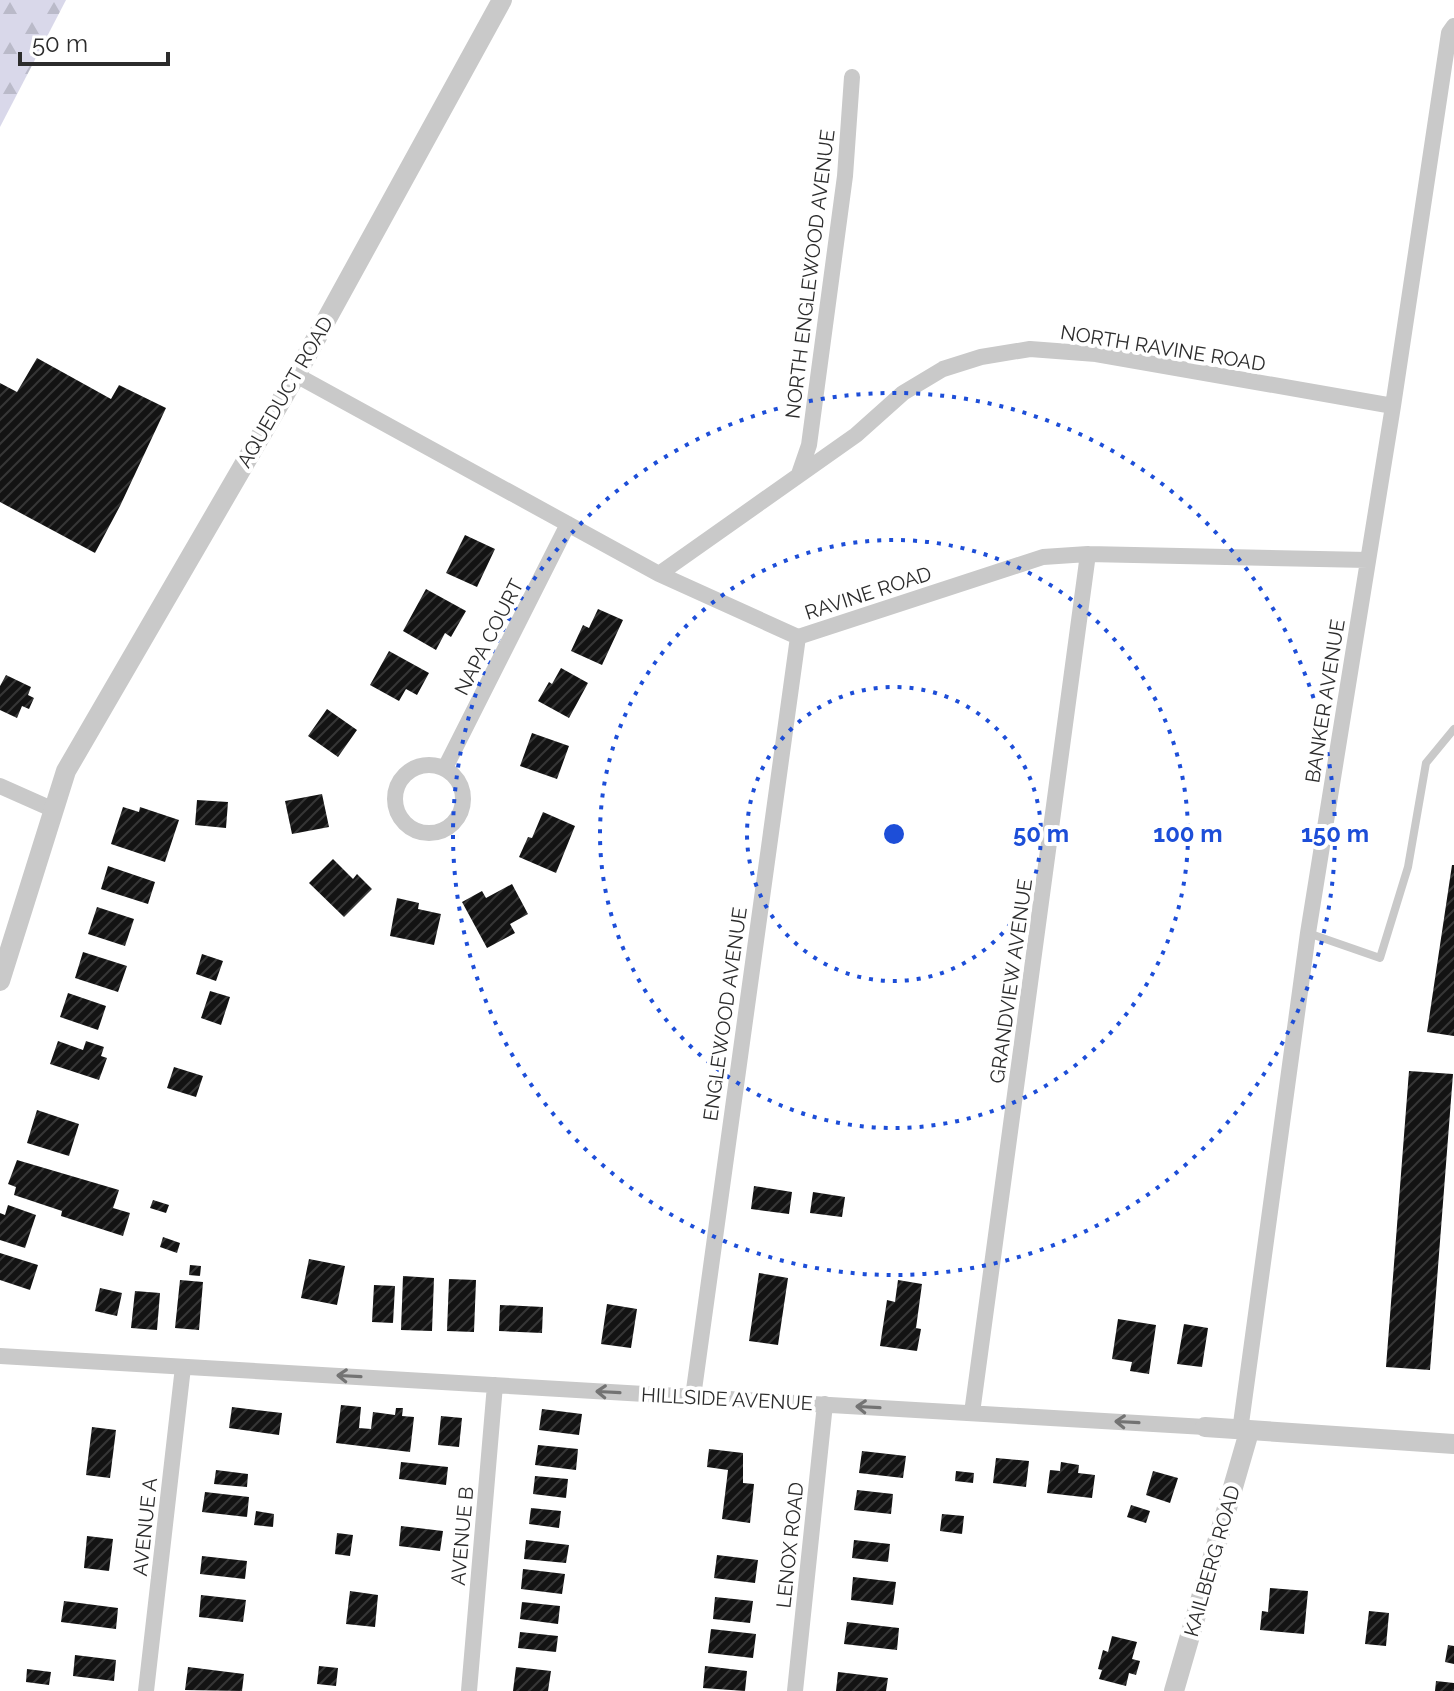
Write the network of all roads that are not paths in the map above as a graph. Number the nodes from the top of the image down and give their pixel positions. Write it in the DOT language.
graph roads {
  1 [pos="502,0"];
  2 [pos="1454,26"];
  3 [pos="852,77"];
  4 [pos="296,375"];
  5 [pos="1393,406"];
  6 [pos="799,474"];
  7 [pos="568,524"];
  8 [pos="1088,554"];
  9 [pos="1368,560"];
  10 [pos="659,574"];
  11 [pos="798,637"];
  12 [pos="1454,729"];
  13 [pos="445,768"];
  14 [pos="0,786"];
  15 [pos="54,810"];
  16 [pos="1308,933"];
  17 [pos="0,981"];
  18 [pos="0,1356"];
  19 [pos="183,1367"];
  20 [pos="495,1385"];
  21 [pos="693,1397"];
  22 [pos="825,1404"];
  23 [pos="972,1413"];
  24 [pos="1205,1427"];
  25 [pos="1244,1431"];
  26 [pos="1454,1444"];
  27 [pos="146,1691"];
  28 [pos="469,1691"];
  29 [pos="795,1691"];
  30 [pos="1174,1691"];
  1 -- 4 [label="street, AQUEDUCT ROAD"];
  2 -- 5 [label="street, BANKER AVENUE"];
  3 -- 6 [label="street, NORTH ENGLEWOOD AVENUE"];
  4 -- 7 [label="street, RAVINE ROAD"];
  4 -- 15 [label="street, AQUEDUCT ROAD"];
  5 -- 6 [label="street, NORTH RAVINE ROAD"];
  5 -- 9 [label="street, BANKER AVENUE"];
  6 -- 10 [label="street, NORTH RAVINE ROAD"];
  7 -- 10 [label="street, RAVINE ROAD"];
  7 -- 13 [label="street, NAPA COURT"];
  8 -- 9 [label="street, RAVINE ROAD"];
  8 -- 11 [label="street, RAVINE ROAD"];
  8 -- 23 [label="street, GRANDVIEW AVENUE"];
  9 -- 16 [label="street, BANKER AVENUE"];
  10 -- 11 [label="street, RAVINE ROAD"];
  11 -- 21 [label="street, ENGLEWOOD AVENUE"];
  12 -- 16 [label="lane"];
  13 -- 13 [label="street"];
  14 -- 15 [label="street"];
  15 -- 17 [label="street, AQUEDUCT ROAD"];
  16 -- 25 [label="street, BANKER AVENUE"];
  18 -- 19 [label="street, HILLSIDE AVENUE"];
  20 -- 19 [label="street, HILLSIDE AVENUE, one-way"];
  19 -- 27 [label="street, AVENUE A"];
  21 -- 20 [label="street, HILLSIDE AVENUE, one-way"];
  20 -- 28 [label="street, AVENUE B"];
  21 -- 22 [label="street, HILLSIDE AVENUE"];
  23 -- 22 [label="street, HILLSIDE AVENUE, one-way"];
  22 -- 29 [label="street, LENOX ROAD"];
  24 -- 23 [label="street, HILLSIDE AVENUE, one-way"];
  24 -- 25 [label="street, HILLSIDE AVENUE"];
  25 -- 26 [label="street, HILLSIDE AVENUE"];
  25 -- 30 [label="street, KAILBERG ROAD"];
}
